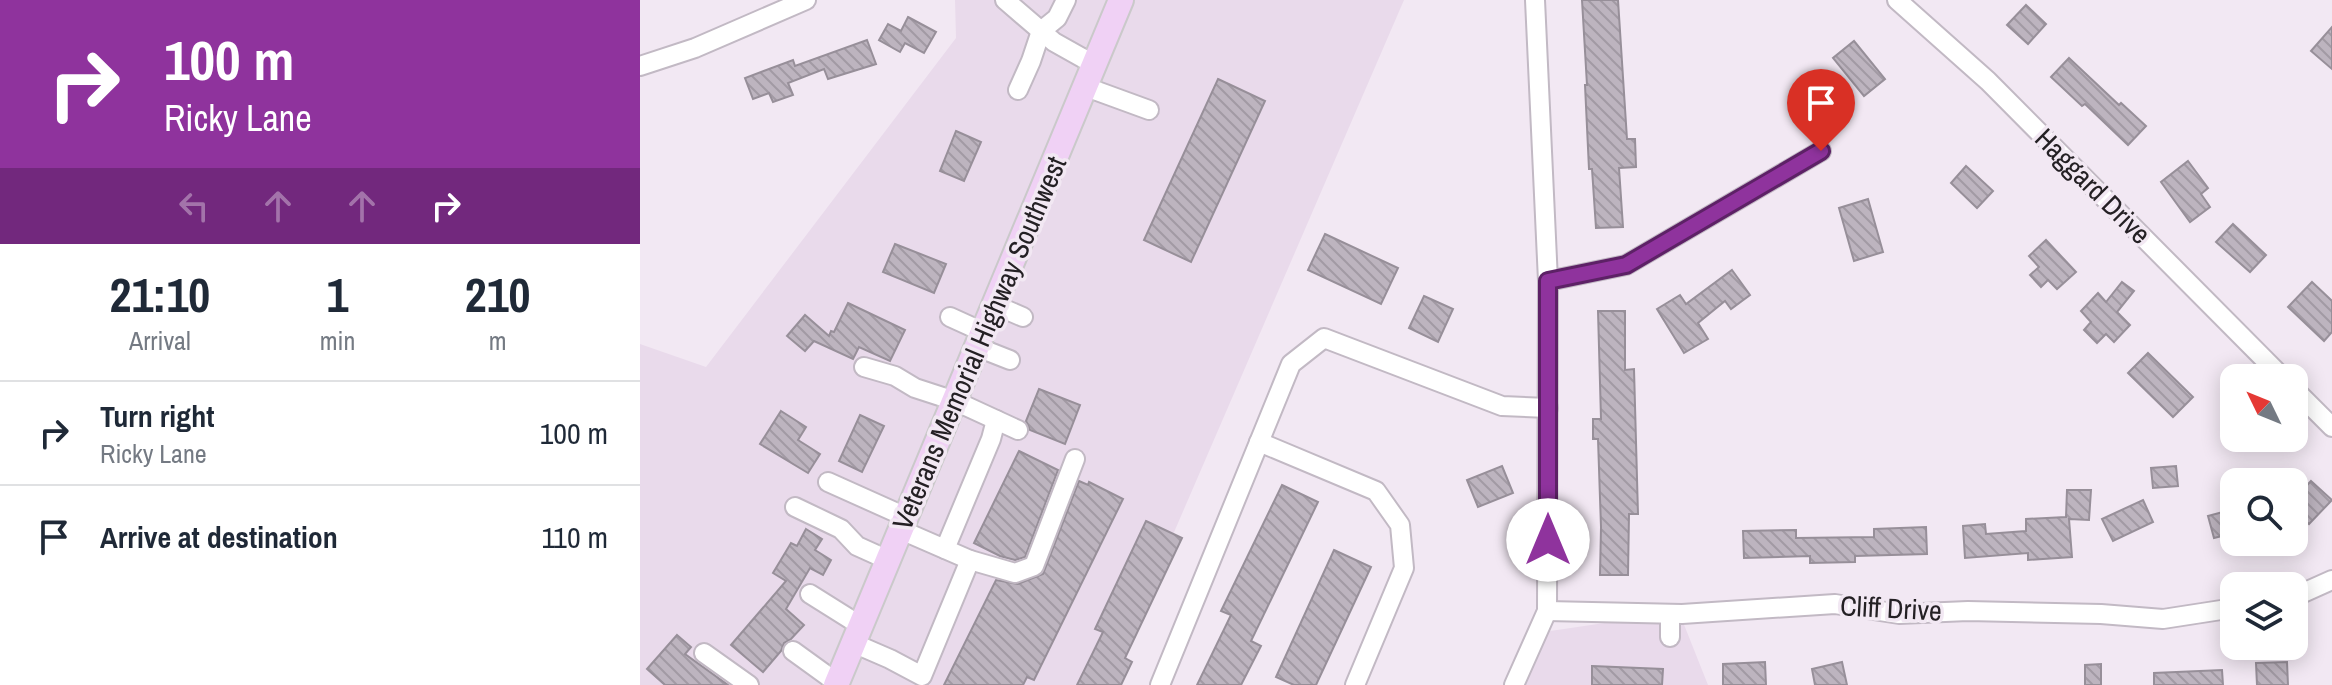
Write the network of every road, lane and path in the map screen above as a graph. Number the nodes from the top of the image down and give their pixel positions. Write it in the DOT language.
graph roads {
  1 [pos="806,0"];
  2 [pos="1005,0"];
  3 [pos="1066,0"];
  4 [pos="1535,0"];
  5 [pos="1897,0"];
  6 [pos="1119,1"];
  7 [pos="1041,31"];
  8 [pos="640,66"];
  9 [pos="1090,76"];
  10 [pos="1018,90"];
  11 [pos="1149,110"];
  12 [pos="1821,151"];
  13 [pos="1548,281"];
  14 [pos="995,305"];
  15 [pos="950,317"];
  16 [pos="1023,317"];
  17 [pos="980,339"];
  18 [pos="1010,360"];
  19 [pos="2269,364"];
  20 [pos="864,367"];
  21 [pos="955,401"];
  22 [pos="2308,403"];
  23 [pos="1548,408"];
  24 [pos="996,420"];
  25 [pos="2332,427"];
  26 [pos="1018,430"];
  27 [pos="1259,442"];
  28 [pos="1075,459"];
  29 [pos="828,482"];
  30 [pos="795,507"];
  31 [pos="903,523"];
  32 [pos="945,549"];
  33 [pos="888,560"];
  34 [pos="970,560"];
  35 [pos="2332,580"];
  36 [pos="2308,591"];
  37 [pos="810,594"];
  38 [pos="2220,610"];
  39 [pos="1547,611"];
  40 [pos="1670,614"];
  41 [pos="857,635"];
  42 [pos="1670,637"];
  43 [pos="793,651"];
  44 [pos="704,653"];
  45 [pos="838,684"];
  46 [pos="749,685"];
  47 [pos="1160,685"];
  48 [pos="1355,685"];
  49 [pos="1514,685"];
  1 -- 8 [label="street"];
  2 -- 7 [label="street"];
  3 -- 7 [label="street"];
  4 -- 13 [label="street"];
  5 -- 19 [label="street, Haggard Drive"];
  6 -- 9 [label="main road, Veterans Memorial Highway Southwest"];
  7 -- 9 [label="street"];
  7 -- 10 [label="street"];
  9 -- 11 [label="street"];
  9 -- 14 [label="main road, Veterans Memorial Highway Southwest"];
  12 -- 13 [label="street"];
  13 -- 23 [label="street"];
  14 -- 16 [label="street"];
  14 -- 17 [label="main road, Veterans Memorial Highway Southwest"];
  15 -- 17 [label="street"];
  17 -- 18 [label="street"];
  17 -- 21 [label="main road, Veterans Memorial Highway Southwest"];
  20 -- 21 [label="street"];
  21 -- 24 [label="street"];
  21 -- 31 [label="main road, Veterans Memorial Highway Southwest"];
  22 -- 25 [label="street"];
  23 -- 27 [label="street"];
  23 -- 39 [label="street"];
  24 -- 26 [label="street"];
  24 -- 32 [label="street"];
  27 -- 47 [label="street"];
  27 -- 48 [label="street"];
  28 -- 34 [label="street"];
  29 -- 31 [label="street"];
  30 -- 33 [label="street"];
  31 -- 32 [label="street"];
  31 -- 33 [label="main road, Veterans Memorial Highway Southwest"];
  32 -- 34 [label="street"];
  33 -- 41 [label="main road, Veterans Memorial Highway Southwest"];
  34 -- 41 [label="street"];
  35 -- 36 [label="street"];
  37 -- 41 [label="street"];
  38 -- 40 [label="street, Cliff Drive"];
  39 -- 40 [label="street, Cliff Drive"];
  39 -- 49 [label="street"];
  40 -- 42 [label="street"];
  41 -- 45 [label="main road, Veterans Memorial Highway Southwest"];
  43 -- 45 [label="street"];
  44 -- 46 [label="street"];
}
